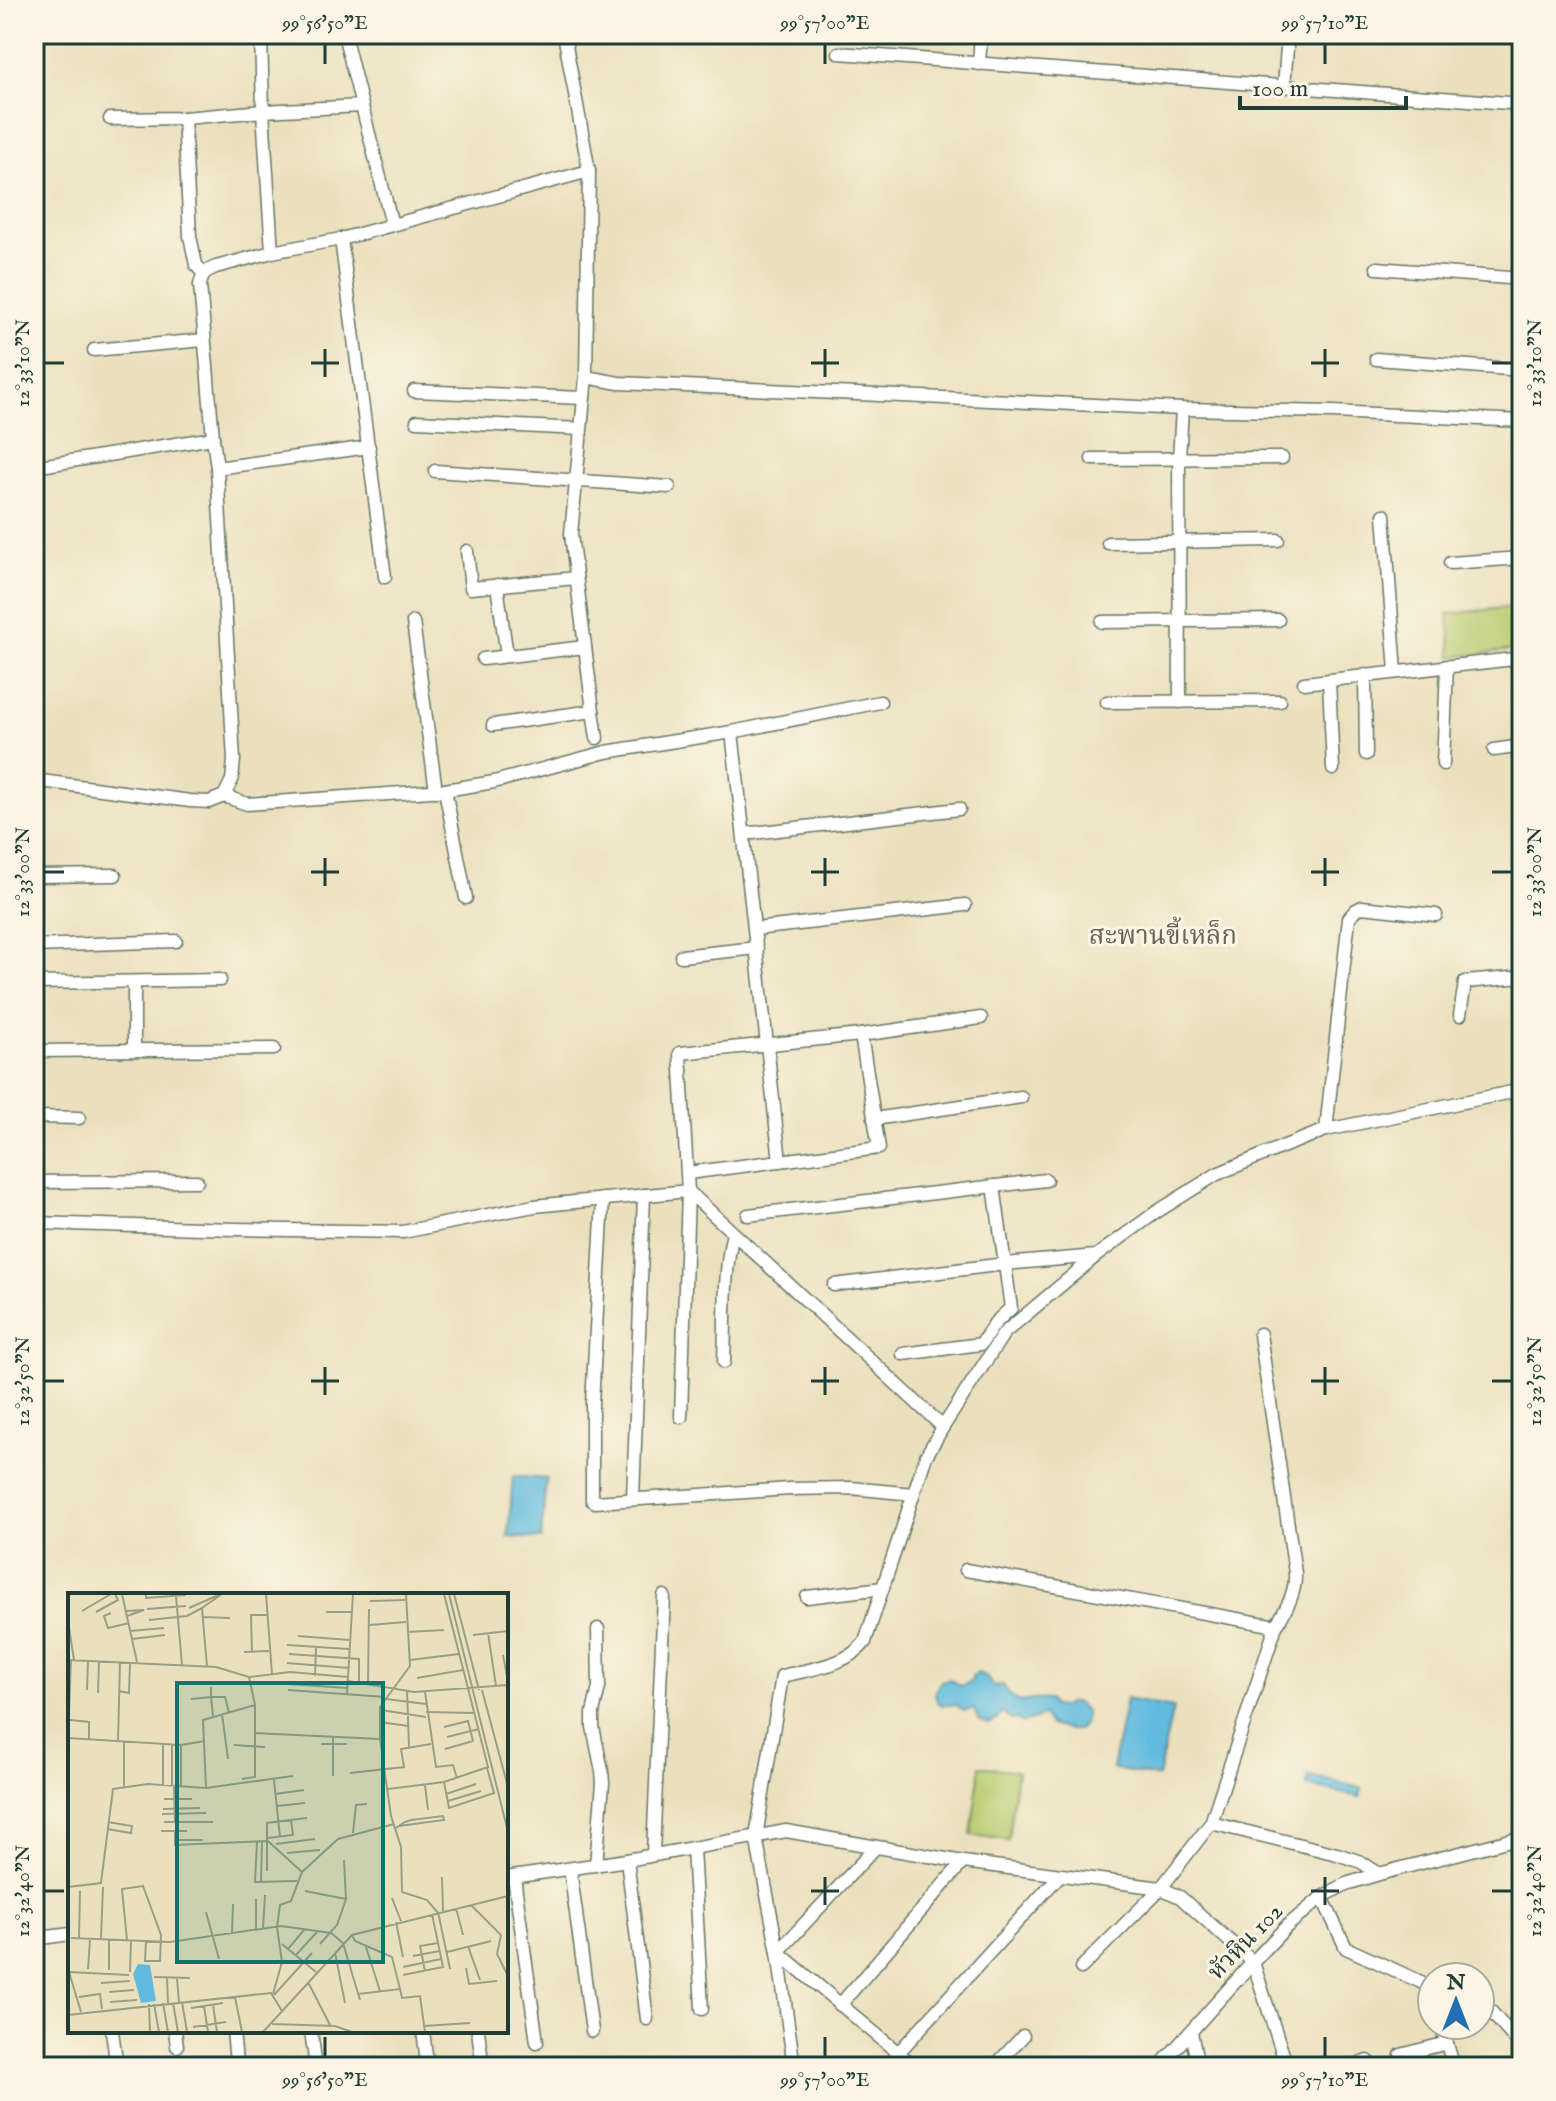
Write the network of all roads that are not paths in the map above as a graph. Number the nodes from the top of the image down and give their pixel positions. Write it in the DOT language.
graph roads {
  1 [pos="261,34"];
  2 [pos="344,34"];
  3 [pos="564,34"];
  4 [pos="981,34"];
  5 [pos="1208,34"];
  6 [pos="1288,36"];
  7 [pos="839,53"];
  8 [pos="979,64"];
  9 [pos="1284,87"];
  10 [pos="1522,104"];
  11 [pos="362,106"];
  12 [pos="263,111"];
  13 [pos="184,118"];
  14 [pos="110,119"];
  15 [pos="589,171"];
  16 [pos="392,225"];
  17 [pos="341,239"];
  18 [pos="272,252"];
  19 [pos="1377,268"];
  20 [pos="204,274"];
  21 [pos="1522,279"];
  22 [pos="204,340"];
  23 [pos="94,350"];
  24 [pos="1376,359"];
  25 [pos="1522,370"];
  26 [pos="586,377"];
  27 [pos="414,391"];
  28 [pos="583,398"];
  29 [pos="1182,409"];
  30 [pos="417,421"];
  31 [pos="1522,421"];
  32 [pos="580,429"];
  33 [pos="213,438"];
  34 [pos="369,447"];
  35 [pos="1282,458"];
  36 [pos="1092,459"];
  37 [pos="1179,459"];
  38 [pos="34,467"];
  39 [pos="217,468"];
  40 [pos="435,471"];
  41 [pos="576,480"];
  42 [pos="669,487"];
  43 [pos="1384,515"];
  44 [pos="1278,540"];
  45 [pos="1179,542"];
  46 [pos="1108,543"];
  47 [pos="467,551"];
  48 [pos="1522,558"];
  49 [pos="1450,563"];
  50 [pos="385,577"];
  51 [pos="576,578"];
  52 [pos="497,585"];
  53 [pos="1278,620"];
  54 [pos="1180,621"];
  55 [pos="413,622"];
  56 [pos="1102,622"];
  57 [pos="585,647"];
  58 [pos="507,656"];
  59 [pos="1522,658"];
  60 [pos="483,659"];
  61 [pos="1447,666"];
  62 [pos="1396,672"];
  63 [pos="1365,675"];
  64 [pos="1329,680"];
  65 [pos="1304,683"];
  66 [pos="1280,701"];
  67 [pos="880,702"];
  68 [pos="1107,702"];
  69 [pos="1180,702"];
  70 [pos="593,711"];
  71 [pos="493,725"];
  72 [pos="732,732"];
  73 [pos="597,738"];
  74 [pos="1522,746"];
  75 [pos="1494,750"];
  76 [pos="1366,754"];
  77 [pos="1443,764"];
  78 [pos="1333,769"];
  79 [pos="34,780"];
  80 [pos="441,790"];
  81 [pos="224,796"];
  82 [pos="959,809"];
  83 [pos="744,834"];
  84 [pos="115,875"];
  85 [pos="34,876"];
  86 [pos="466,898"];
  87 [pos="965,905"];
  88 [pos="1436,915"];
  89 [pos="755,929"];
  90 [pos="176,941"];
  91 [pos="34,946"];
  92 [pos="757,948"];
  93 [pos="681,956"];
  94 [pos="1522,977"];
  95 [pos="220,980"];
  96 [pos="134,982"];
  97 [pos="34,983"];
  98 [pos="1460,1015"];
  99 [pos="981,1018"];
  100 [pos="861,1035"];
  101 [pos="768,1045"];
  102 [pos="274,1049"];
  103 [pos="134,1050"];
  104 [pos="34,1051"];
  105 [pos="1522,1090"];
  106 [pos="1021,1097"];
  107 [pos="34,1117"];
  108 [pos="79,1118"];
  109 [pos="874,1119"];
  110 [pos="1326,1130"];
  111 [pos="780,1161"];
  112 [pos="688,1173"];
  113 [pos="1046,1180"];
  114 [pos="197,1181"];
  115 [pos="34,1182"];
  116 [pos="994,1186"];
  117 [pos="688,1191"];
  118 [pos="644,1195"];
  119 [pos="603,1199"];
  120 [pos="748,1215"];
  121 [pos="34,1223"];
  122 [pos="733,1233"];
  123 [pos="1096,1256"];
  124 [pos="1005,1264"];
  125 [pos="834,1285"];
  126 [pos="1260,1334"];
  127 [pos="903,1354"];
  128 [pos="724,1362"];
  129 [pos="681,1417"];
  130 [pos="943,1427"];
  131 [pos="913,1494"];
  132 [pos="633,1499"];
  133 [pos="966,1570"];
  134 [pos="883,1588"];
  135 [pos="664,1596"];
  136 [pos="807,1597"];
  137 [pos="1276,1626"];
  138 [pos="598,1629"];
  139 [pos="1211,1823"];
  140 [pos="756,1837"];
  141 [pos="1522,1837"];
  142 [pos="876,1847"];
  143 [pos="693,1848"];
  144 [pos="653,1854"];
  145 [pos="627,1860"];
  146 [pos="963,1862"];
  147 [pos="596,1865"];
  148 [pos="570,1869"];
  149 [pos="1379,1874"];
  150 [pos="1060,1875"];
  151 [pos="510,1877"];
  152 [pos="1161,1888"];
  153 [pos="1322,1897"];
  154 [pos="68,1934"];
  155 [pos="34,1939"];
  156 [pos="778,1952"];
  157 [pos="1253,1962"];
  158 [pos="1081,1968"];
  159 [pos="1416,1980"];
  160 [pos="840,2005"];
  161 [pos="702,2009"];
  162 [pos="1496,2017"];
  163 [pos="647,2019"];
  164 [pos="592,2031"];
  165 [pos="1191,2032"];
  166 [pos="112,2033"];
  167 [pos="175,2033"];
  168 [pos="233,2033"];
  169 [pos="311,2033"];
  170 [pos="423,2033"];
  171 [pos="478,2033"];
  172 [pos="1023,2036"];
  173 [pos="537,2042"];
  174 [pos="1447,2043"];
  175 [pos="1522,2043"];
  176 [pos="177,2046"];
  177 [pos="481,2053"];
  178 [pos="898,2053"];
  179 [pos="1401,2055"];
  180 [pos="116,2060"];
  181 [pos="1368,2061"];
  182 [pos="236,2062"];
  183 [pos="427,2063"];
  184 [pos="316,2067"];
  185 [pos="794,2067"];
  186 [pos="915,2067"];
  187 [pos="994,2067"];
  188 [pos="1159,2067"];
  189 [pos="1198,2067"];
  190 [pos="1287,2067"];
  191 [pos="1348,2067"];
  192 [pos="1454,2067"];
  1 -- 12 [label="street"];
  2 -- 11 [label="street"];
  3 -- 15 [label="street"];
  4 -- 8 [label="street"];
  5 -- 6 [label="street"];
  6 -- 9 [label="street"];
  7 -- 8 [label="street"];
  8 -- 9 [label="street"];
  9 -- 10 [label="street"];
  11 -- 12 [label="street"];
  11 -- 16 [label="street"];
  12 -- 13 [label="street"];
  12 -- 18 [label="street"];
  13 -- 14 [label="street"];
  13 -- 20 [label="street"];
  15 -- 16 [label="street"];
  15 -- 26 [label="street"];
  16 -- 17 [label="street"];
  17 -- 18 [label="street"];
  17 -- 34 [label="street"];
  18 -- 20 [label="street"];
  19 -- 21 [label="street"];
  20 -- 22 [label="street"];
  22 -- 23 [label="street"];
  22 -- 33 [label="street"];
  24 -- 25 [label="street"];
  26 -- 28 [label="street"];
  26 -- 29 [label="street"];
  27 -- 28 [label="street"];
  28 -- 32 [label="street"];
  29 -- 31 [label="street"];
  29 -- 37 [label="street"];
  30 -- 32 [label="street"];
  32 -- 41 [label="street"];
  33 -- 38 [label="street"];
  33 -- 39 [label="street"];
  34 -- 39 [label="street"];
  34 -- 50 [label="street"];
  35 -- 37 [label="street"];
  36 -- 37 [label="street"];
  37 -- 45 [label="street"];
  39 -- 81 [label="street"];
  40 -- 41 [label="street"];
  41 -- 42 [label="street"];
  41 -- 51 [label="street"];
  43 -- 62 [label="street"];
  44 -- 45 [label="street"];
  45 -- 46 [label="street"];
  45 -- 54 [label="street"];
  47 -- 52 [label="street"];
  48 -- 49 [label="street"];
  51 -- 52 [label="street"];
  51 -- 57 [label="street"];
  52 -- 58 [label="street"];
  53 -- 54 [label="street"];
  54 -- 56 [label="street"];
  54 -- 69 [label="street"];
  55 -- 80 [label="street"];
  57 -- 58 [label="street"];
  57 -- 70 [label="street"];
  58 -- 60 [label="street"];
  59 -- 61 [label="street"];
  61 -- 62 [label="street"];
  61 -- 77 [label="street"];
  62 -- 63 [label="street"];
  63 -- 64 [label="street"];
  63 -- 76 [label="street"];
  64 -- 65 [label="street"];
  64 -- 78 [label="street"];
  66 -- 69 [label="street"];
  67 -- 72 [label="street"];
  68 -- 69 [label="street"];
  70 -- 71 [label="street"];
  70 -- 73 [label="street"];
  72 -- 80 [label="street"];
  72 -- 83 [label="street"];
  74 -- 75 [label="street"];
  79 -- 81 [label="street"];
  80 -- 81 [label="street"];
  80 -- 86 [label="street"];
  82 -- 83 [label="street"];
  83 -- 89 [label="street"];
  84 -- 85 [label="street"];
  87 -- 89 [label="street"];
  88 -- 110 [label="street"];
  89 -- 92 [label="street"];
  90 -- 91 [label="street"];
  92 -- 93 [label="street"];
  92 -- 101 [label="street"];
  94 -- 98 [label="street"];
  95 -- 96 [label="street"];
  96 -- 97 [label="street"];
  96 -- 103 [label="street"];
  99 -- 100 [label="street"];
  100 -- 101 [label="street"];
  100 -- 109 [label="street"];
  101 -- 111 [label="street"];
  101 -- 112 [label="street"];
  102 -- 103 [label="street"];
  103 -- 104 [label="street"];
  105 -- 110 [label="street"];
  106 -- 109 [label="street"];
  107 -- 108 [label="street"];
  109 -- 111 [label="street"];
  110 -- 123 [label="street"];
  111 -- 112 [label="street"];
  112 -- 117 [label="street"];
  113 -- 116 [label="street"];
  114 -- 115 [label="street"];
  116 -- 120 [label="street"];
  116 -- 124 [label="street"];
  117 -- 118 [label="street"];
  117 -- 122 [label="street"];
  117 -- 129 [label="street"];
  118 -- 119 [label="street"];
  118 -- 132 [label="street"];
  119 -- 121 [label="street"];
  119 -- 132 [label="street"];
  122 -- 128 [label="street"];
  122 -- 130 [label="street"];
  123 -- 124 [label="street"];
  123 -- 130 [label="street"];
  124 -- 125 [label="street"];
  124 -- 127 [label="street"];
  126 -- 137 [label="street"];
  130 -- 131 [label="street"];
  131 -- 132 [label="street"];
  131 -- 134 [label="street"];
  133 -- 137 [label="street"];
  134 -- 136 [label="street"];
  134 -- 140 [label="street"];
  135 -- 144 [label="street"];
  137 -- 139 [label="street"];
  138 -- 147 [label="street"];
  139 -- 149 [label="street"];
  139 -- 152 [label="street"];
  140 -- 142 [label="street"];
  140 -- 143 [label="street"];
  140 -- 156 [label="street"];
  141 -- 149 [label="street, หัวหิน 102"];
  142 -- 146 [label="street"];
  142 -- 156 [label="street"];
  143 -- 144 [label="street"];
  143 -- 161 [label="street"];
  144 -- 145 [label="street"];
  145 -- 147 [label="street"];
  145 -- 163 [label="street"];
  146 -- 150 [label="street"];
  146 -- 160 [label="street"];
  147 -- 148 [label="street"];
  148 -- 151 [label="street"];
  148 -- 164 [label="street"];
  149 -- 153 [label="street, หัวหิน 102"];
  150 -- 152 [label="street"];
  150 -- 178 [label="street"];
  151 -- 173 [label="street"];
  152 -- 157 [label="street"];
  152 -- 158 [label="street"];
  153 -- 157 [label="street, หัวหิน 102"];
  153 -- 159 [label="street"];
  154 -- 155 [label="street"];
  156 -- 160 [label="street"];
  156 -- 185 [label="street"];
  157 -- 165 [label="street, หัวหิน 102"];
  157 -- 190 [label="street"];
  160 -- 178 [label="street"];
  162 -- 175 [label="street"];
  165 -- 188 [label="street, หัวหิน 102"];
  165 -- 189 [label="street"];
  166 -- 180 [label="street"];
  167 -- 176 [label="street"];
  168 -- 182 [label="street"];
  169 -- 184 [label="street"];
  170 -- 183 [label="street"];
  171 -- 177 [label="street"];
  172 -- 187 [label="street"];
  174 -- 179 [label="street"];
  174 -- 192 [label="street"];
  178 -- 186 [label="street"];
  181 -- 191 [label="street"];
}
